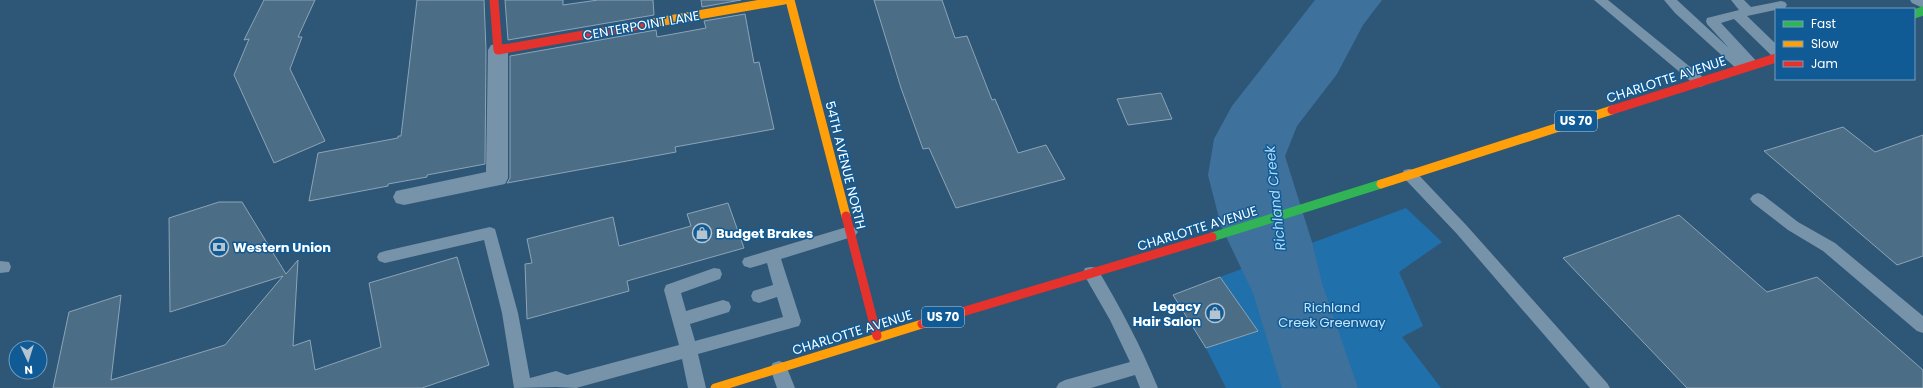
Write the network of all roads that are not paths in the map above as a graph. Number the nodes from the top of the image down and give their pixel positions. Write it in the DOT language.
graph roads {
  1 [pos="494,0"];
  2 [pos="784,0"];
  3 [pos="790,0"];
  4 [pos="1600,0"];
  5 [pos="1670,0"];
  6 [pos="1737,0"];
  7 [pos="1916,0"];
  8 [pos="1923,4"];
  9 [pos="1782,5"];
  10 [pos="1742,13"];
  11 [pos="498,50"];
  12 [pos="1775,51"];
  13 [pos="1775,58"];
  14 [pos="1749,67"];
  15 [pos="1700,82"];
  16 [pos="1409,174"];
  17 [pos="404,197"];
  18 [pos="1758,198"];
  19 [pos="850,232"];
  20 [pos="772,255"];
  21 [pos="385,258"];
  22 [pos="750,262"];
  23 [pos="1091,273"];
  24 [pos="714,274"];
  25 [pos="783,288"];
  26 [pos="759,296"];
  27 [pos="723,307"];
  28 [pos="681,320"];
  29 [pos="1923,326"];
  30 [pos="878,336"];
  31 [pos="689,350"];
  32 [pos="1141,366"];
  33 [pos="778,368"];
  34 [pos="567,386"];
  35 [pos="697,388"];
  36 [pos="715,388"];
  37 [pos="786,388"];
  38 [pos="1066,388"];
  39 [pos="1149,388"];
  40 [pos="1601,388"];
  1 -- 11 [label="main road"];
  2 -- 11 [label="main road, CENTERPOINT LANE"];
  3 -- 19 [label="main road, 54TH AVENUE NORTH"];
  4 -- 15 [label="lane"];
  5 -- 14 [label="lane"];
  6 -- 10 [label="lane"];
  7 -- 8 [label="lane"];
  9 -- 10 [label="lane"];
  10 -- 12 [label="lane"];
  10 -- 14 [label="lane"];
  11 -- 17 [label="street"];
  13 -- 14 [label="main road, CHARLOTTE AVENUE / US 70"];
  14 -- 15 [label="main road, CHARLOTTE AVENUE / US 70"];
  15 -- 16 [label="main road, CHARLOTTE AVENUE / US 70"];
  16 -- 23 [label="main road, CHARLOTTE AVENUE / US 70"];
  16 -- 40 [label="lane"];
  18 -- 29 [label="lane"];
  19 -- 20 [label="lane"];
  19 -- 30 [label="main road, 54TH AVENUE NORTH"];
  20 -- 22 [label="lane"];
  20 -- 25 [label="lane"];
  21 -- 34 [label="lane"];
  23 -- 30 [label="main road, CHARLOTTE AVENUE / US 70"];
  23 -- 32 [label="lane"];
  24 -- 28 [label="lane"];
  25 -- 26 [label="lane"];
  25 -- 31 [label="lane"];
  27 -- 28 [label="lane"];
  28 -- 31 [label="lane"];
  30 -- 33 [label="main road, CHARLOTTE AVENUE / US 70"];
  31 -- 34 [label="lane"];
  31 -- 35 [label="lane"];
  32 -- 38 [label="lane"];
  32 -- 39 [label="lane"];
  33 -- 36 [label="main road, CHARLOTTE AVENUE / US 70"];
  33 -- 37 [label="lane"];
}
